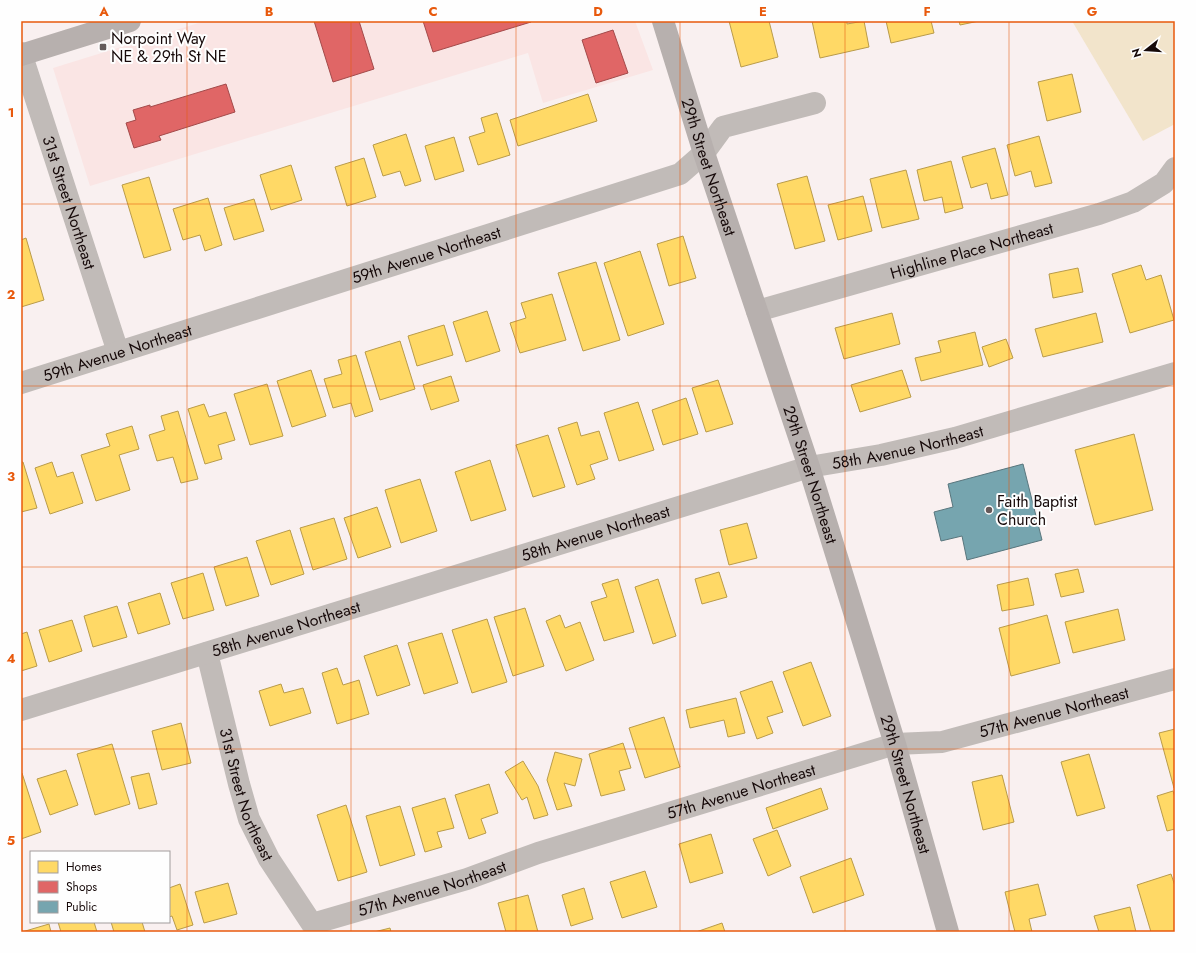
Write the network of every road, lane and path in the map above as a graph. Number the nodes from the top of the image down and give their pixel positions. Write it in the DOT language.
graph roads {
  1 [pos="130,21"];
  2 [pos="662,21"];
  3 [pos="21,54"];
  4 [pos="815,103"];
  5 [pos="704,153"];
  6 [pos="1175,168"];
  7 [pos="757,311"];
  8 [pos="118,352"];
  9 [pos="1175,373"];
  10 [pos="21,383"];
  11 [pos="809,467"];
  12 [pos="207,653"];
  13 [pos="1175,679"];
  14 [pos="21,710"];
  15 [pos="896,744"];
  16 [pos="312,924"];
  17 [pos="948,932"];
  1 -- 3 [label="street"];
  2 -- 5 [label="street, 29th Street Northeast"];
  3 -- 8 [label="street, 31st Street Northeast"];
  4 -- 5 [label="street, 59th Avenue Northeast"];
  5 -- 7 [label="street, 29th Street Northeast"];
  5 -- 8 [label="street, 59th Avenue Northeast"];
  6 -- 7 [label="street, Highline Place Northeast"];
  7 -- 11 [label="street, 29th Street Northeast"];
  8 -- 10 [label="street, 59th Avenue Northeast"];
  9 -- 11 [label="street, 58th Avenue Northeast"];
  11 -- 12 [label="street, 58th Avenue Northeast"];
  11 -- 15 [label="street, 29th Street Northeast"];
  12 -- 14 [label="street, 58th Avenue Northeast"];
  12 -- 16 [label="street, 31st Street Northeast"];
  13 -- 15 [label="street, 57th Avenue Northeast"];
  15 -- 16 [label="street, 57th Avenue Northeast"];
  15 -- 17 [label="street, 29th Street Northeast"];
}
